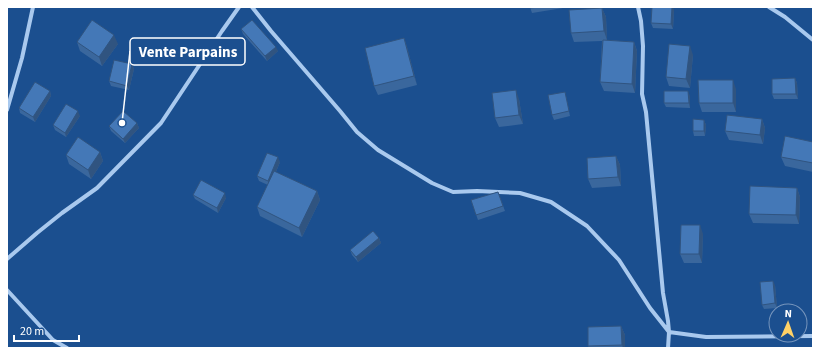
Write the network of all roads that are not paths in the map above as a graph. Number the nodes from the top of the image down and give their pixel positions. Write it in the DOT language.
graph roads {
  1 [pos="33,7"];
  2 [pos="239,7"];
  3 [pos="252,7"];
  4 [pos="638,7"];
  5 [pos="769,7"];
  6 [pos="813,40"];
  7 [pos="7,110"];
  8 [pos="7,258"];
  9 [pos="7,290"];
  10 [pos="669,332"];
  11 [pos="813,336"];
  12 [pos="67,348"];
  13 [pos="668,348"];
  1 -- 7 [label="street"];
  2 -- 8 [label="street"];
  3 -- 10 [label="street"];
  4 -- 10 [label="street"];
  5 -- 6 [label="street"];
  9 -- 12 [label="street"];
  10 -- 11 [label="street"];
  10 -- 13 [label="street"];
}
